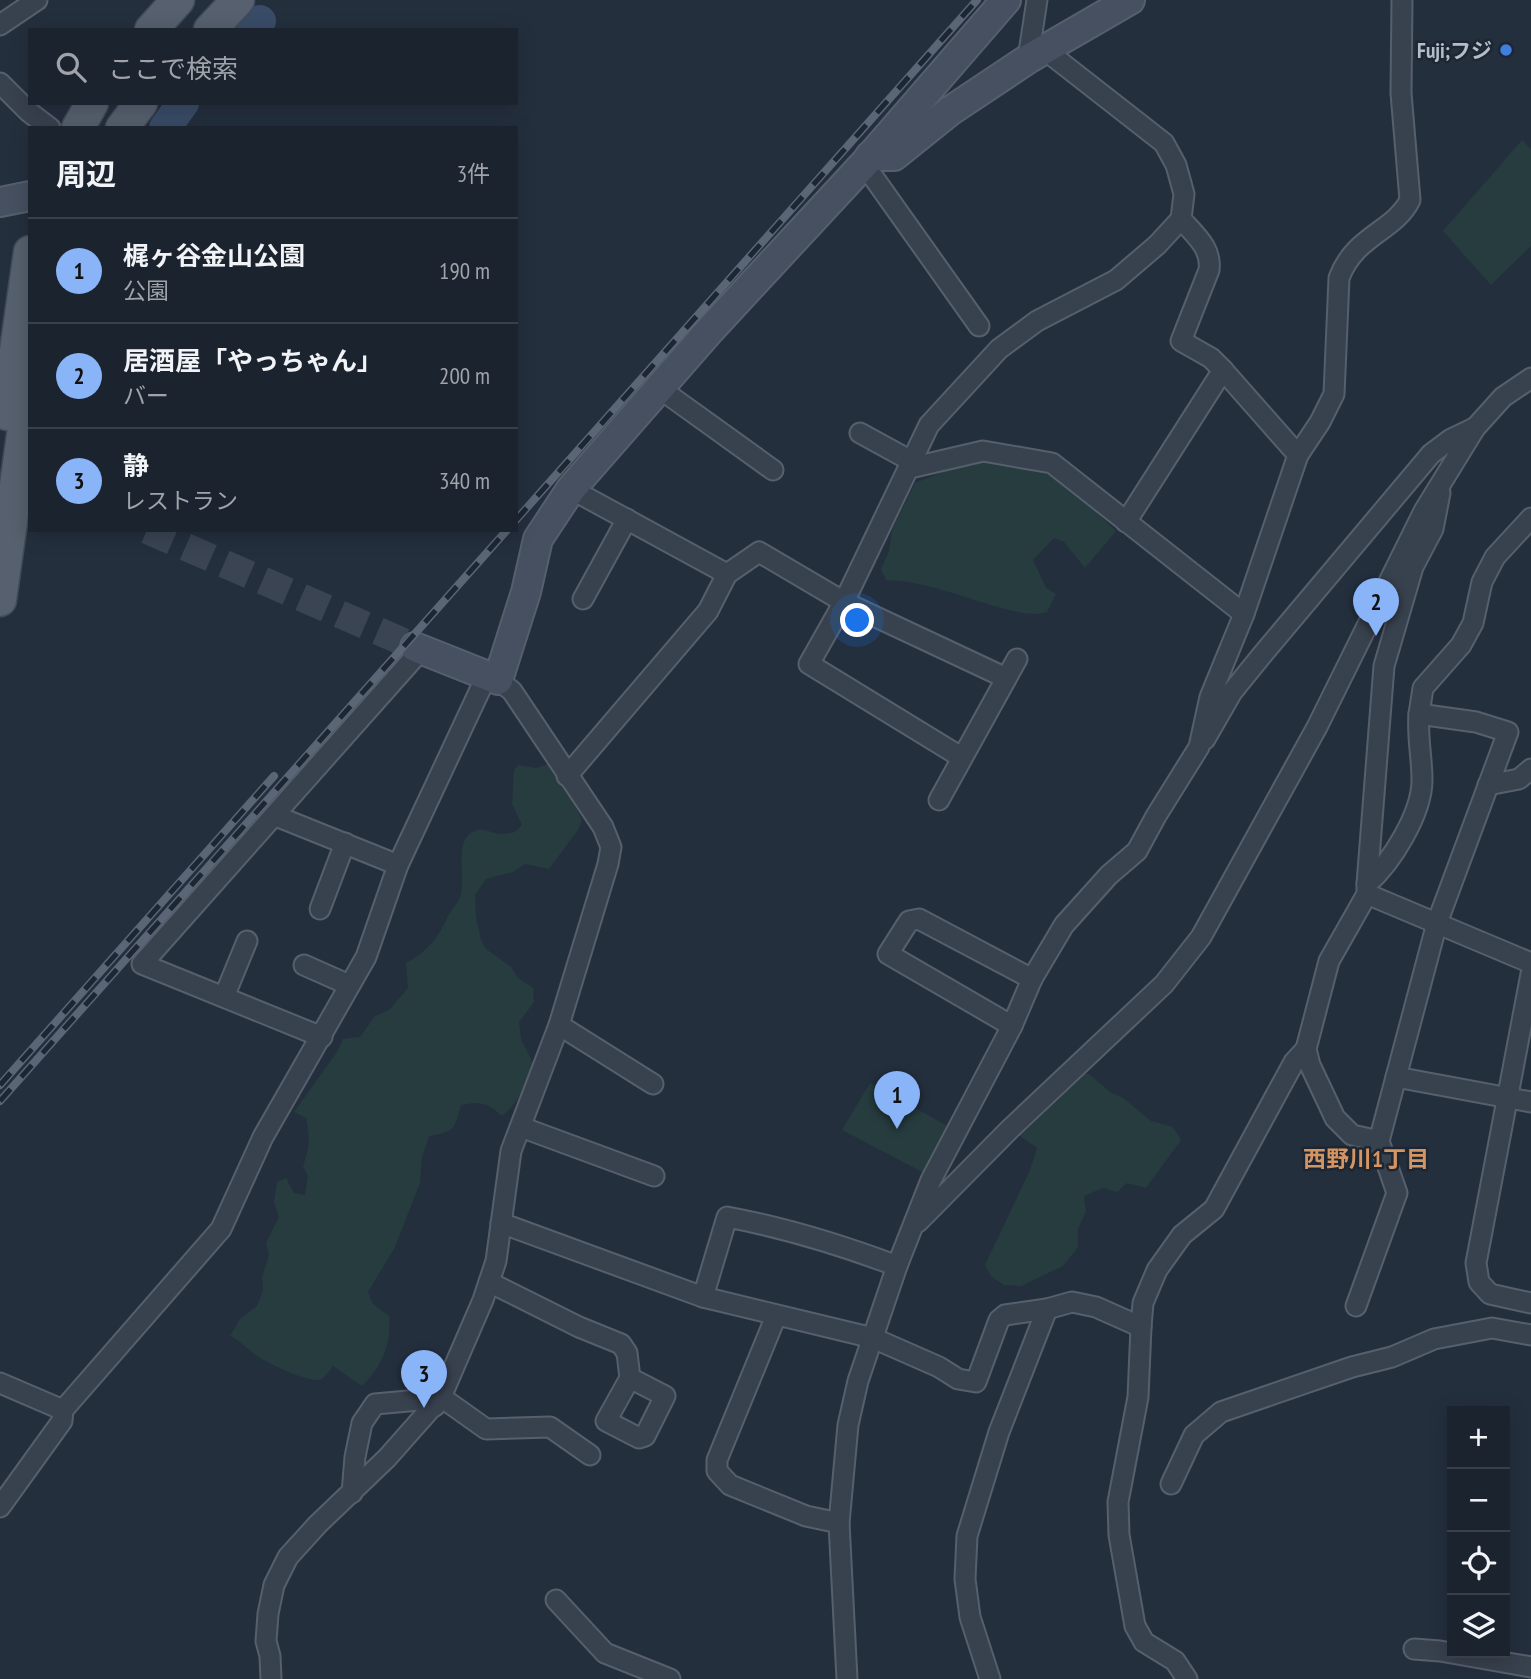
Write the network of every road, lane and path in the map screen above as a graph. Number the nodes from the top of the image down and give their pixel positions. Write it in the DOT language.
graph roads {
  1 [pos="37,0"];
  2 [pos="178,0"];
  3 [pos="238,0"];
  4 [pos="1006,0"];
  5 [pos="1037,0"];
  6 [pos="1130,0"];
  7 [pos="1402,0"];
  8 [pos="0,25"];
  9 [pos="152,28"];
  10 [pos="212,28"];
  11 [pos="1037,54"];
  12 [pos="0,83"];
  13 [pos="91,105"];
  14 [pos="139,105"];
  15 [pos="47,126"];
  16 [pos="79,126"];
  17 [pos="124,126"];
  18 [pos="867,160"];
  19 [pos="28,196"];
  20 [pos="0,202"];
  21 [pos="1181,219"];
  22 [pos="28,277"];
  23 [pos="979,326"];
  24 [pos="1223,370"];
  25 [pos="1531,378"];
  26 [pos="659,388"];
  27 [pos="28,395"];
  28 [pos="1475,428"];
  29 [pos="860,433"];
  30 [pos="1298,455"];
  31 [pos="911,465"];
  32 [pos="773,470"];
  33 [pos="12,474"];
  34 [pos="1443,480"];
  35 [pos="571,489"];
  36 [pos="1531,517"];
  37 [pos="627,519"];
  38 [pos="1126,522"];
  39 [pos="727,574"];
  40 [pos="583,599"];
  41 [pos="0,600"];
  42 [pos="844,602"];
  43 [pos="1244,614"];
  44 [pos="418,648"];
  45 [pos="1017,659"];
  46 [pos="492,678"];
  47 [pos="1006,678"];
  48 [pos="1419,715"];
  49 [pos="1199,747"];
  50 [pos="961,757"];
  51 [pos="1531,769"];
  52 [pos="567,776"];
  53 [pos="1488,785"];
  54 [pos="939,800"];
  55 [pos="276,816"];
  56 [pos="345,843"];
  57 [pos="398,865"];
  58 [pos="1367,889"];
  59 [pos="320,909"];
  60 [pos="1437,923"];
  61 [pos="247,941"];
  62 [pos="1531,962"];
  63 [pos="304,965"];
  64 [pos="1531,974"];
  65 [pos="1032,979"];
  66 [pos="349,985"];
  67 [pos="223,997"];
  68 [pos="559,1025"];
  69 [pos="1012,1026"];
  70 [pos="322,1037"];
  71 [pos="1306,1049"];
  72 [pos="1396,1077"];
  73 [pos="653,1084"];
  74 [pos="1508,1098"];
  75 [pos="1531,1102"];
  76 [pos="521,1127"];
  77 [pos="1379,1141"];
  78 [pos="654,1176"];
  79 [pos="501,1223"];
  80 [pos="912,1228"];
  81 [pos="897,1266"];
  82 [pos="489,1282"];
  83 [pos="703,1297"];
  84 [pos="1531,1303"];
  85 [pos="1356,1306"];
  86 [pos="1047,1310"];
  87 [pos="776,1316"];
  88 [pos="1140,1327"];
  89 [pos="1531,1335"];
  90 [pos="873,1338"];
  91 [pos="630,1378"];
  92 [pos="0,1383"];
  93 [pos="438,1402"];
  94 [pos="64,1410"];
  95 [pos="590,1455"];
  96 [pos="1171,1484"];
  97 [pos="352,1493"];
  98 [pos="0,1507"];
  99 [pos="839,1523"];
  100 [pos="556,1600"];
  101 [pos="1414,1649"];
  102 [pos="1531,1667"];
  103 [pos="271,1679"];
  104 [pos="670,1679"];
  105 [pos="847,1679"];
  106 [pos="990,1679"];
  107 [pos="1187,1679"];
  1 -- 8 [label="street"];
  2 -- 9 [label="main road"];
  3 -- 10 [label="main road"];
  4 -- 18 [label="street"];
  5 -- 11 [label="street"];
  6 -- 11 [label="street"];
  7 -- 30 [label="street"];
  11 -- 18 [label="street"];
  11 -- 21 [label="street"];
  12 -- 15 [label="street"];
  13 -- 16 [label="main road"];
  14 -- 17 [label="main road"];
  18 -- 23 [label="street"];
  18 -- 26 [label="street"];
  19 -- 20 [label="street"];
  21 -- 24 [label="street"];
  21 -- 31 [label="street"];
  22 -- 33 [label="main road"];
  24 -- 30 [label="street"];
  24 -- 38 [label="street"];
  25 -- 28 [label="street"];
  26 -- 32 [label="street"];
  26 -- 35 [label="street"];
  27 -- 33 [label="main road"];
  28 -- 34 [label="street"];
  28 -- 49 [label="street"];
  29 -- 31 [label="street"];
  30 -- 43 [label="street"];
  31 -- 38 [label="street"];
  31 -- 42 [label="street"];
  33 -- 41 [label="main road"];
  34 -- 58 [label="street"];
  34 -- 80 [label="street"];
  35 -- 37 [label="street"];
  35 -- 46 [label="street"];
  36 -- 48 [label="street"];
  37 -- 39 [label="street"];
  37 -- 40 [label="street"];
  38 -- 43 [label="street"];
  39 -- 42 [label="street"];
  39 -- 52 [label="street"];
  42 -- 47 [label="street"];
  42 -- 50 [label="street"];
  43 -- 49 [label="street"];
  44 -- 46 [label="street"];
  44 -- 55 [label="street"];
  45 -- 47 [label="street"];
  46 -- 52 [label="street"];
  46 -- 57 [label="street"];
  47 -- 50 [label="street"];
  48 -- 53 [label="street"];
  48 -- 58 [label="street"];
  49 -- 65 [label="street"];
  50 -- 54 [label="street"];
  51 -- 53 [label="street"];
  52 -- 68 [label="street"];
  53 -- 60 [label="street"];
  55 -- 56 [label="street"];
  55 -- 67 [label="street"];
  56 -- 57 [label="street"];
  56 -- 59 [label="street"];
  57 -- 66 [label="street"];
  58 -- 60 [label="street"];
  58 -- 71 [label="street"];
  60 -- 62 [label="street"];
  60 -- 72 [label="street"];
  61 -- 67 [label="street"];
  63 -- 66 [label="street"];
  64 -- 74 [label="street"];
  65 -- 69 [label="street"];
  65 -- 69 [label="street"];
  66 -- 70 [label="street"];
  67 -- 70 [label="street"];
  68 -- 73 [label="street"];
  68 -- 76 [label="street"];
  69 -- 80 [label="street"];
  70 -- 94 [label="street"];
  71 -- 77 [label="street"];
  71 -- 88 [label="street"];
  72 -- 74 [label="street"];
  72 -- 77 [label="street"];
  74 -- 75 [label="street"];
  74 -- 84 [label="street"];
  76 -- 78 [label="street"];
  76 -- 79 [label="street"];
  77 -- 85 [label="street"];
  79 -- 82 [label="street"];
  79 -- 83 [label="street"];
  80 -- 81 [label="street"];
  81 -- 83 [label="street"];
  81 -- 90 [label="street"];
  82 -- 91 [label="street"];
  82 -- 93 [label="street"];
  83 -- 87 [label="street"];
  86 -- 88 [label="street"];
  86 -- 90 [label="street"];
  86 -- 106 [label="street"];
  87 -- 90 [label="street"];
  87 -- 99 [label="street"];
  88 -- 107 [label="street"];
  89 -- 96 [label="street"];
  90 -- 99 [label="street"];
  92 -- 94 [label="street"];
  93 -- 95 [label="street"];
  93 -- 97 [label="street"];
  93 -- 97 [label="street"];
  94 -- 98 [label="street"];
  97 -- 103 [label="street"];
  99 -- 105 [label="street"];
  100 -- 104 [label="street"];
  101 -- 102 [label="street"];
}
